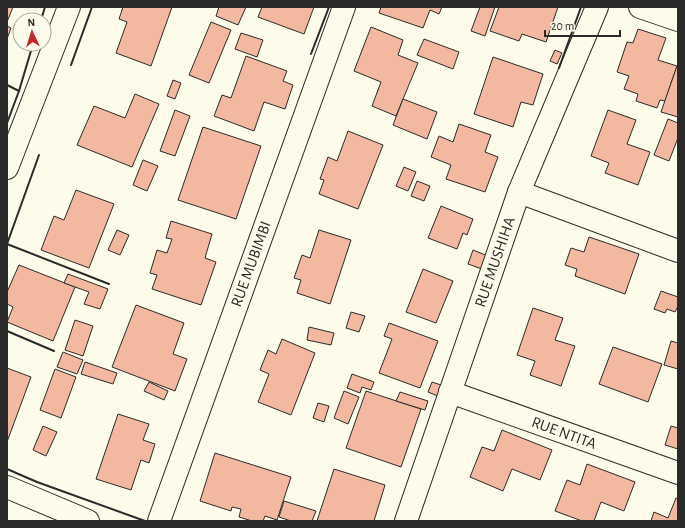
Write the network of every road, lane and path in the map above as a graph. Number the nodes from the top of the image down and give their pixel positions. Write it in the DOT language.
graph roads {
  1 [pos="69,7"];
  2 [pos="344,7"];
  3 [pos="597,7"];
  4 [pos="640,7"];
  5 [pos="678,20"];
  6 [pos="7,168"];
  7 [pos="519,192"];
  8 [pos="678,251"];
  9 [pos="450,392"];
  10 [pos="678,474"];
  11 [pos="7,487"];
  12 [pos="88,521"];
  13 [pos="159,521"];
  14 [pos="406,521"];
  1 -- 6 [label="street"];
  2 -- 13 [label="street, RUE MUBIMBI"];
  3 -- 7 [label="street, RUE MUSHIHA"];
  4 -- 5 [label="street"];
  7 -- 8 [label="street"];
  7 -- 9 [label="street, RUE MUSHIHA"];
  9 -- 10 [label="street, RUE NTITA"];
  9 -- 14 [label="street, RUE MUSHIHA"];
  11 -- 12 [label="street"];
}
